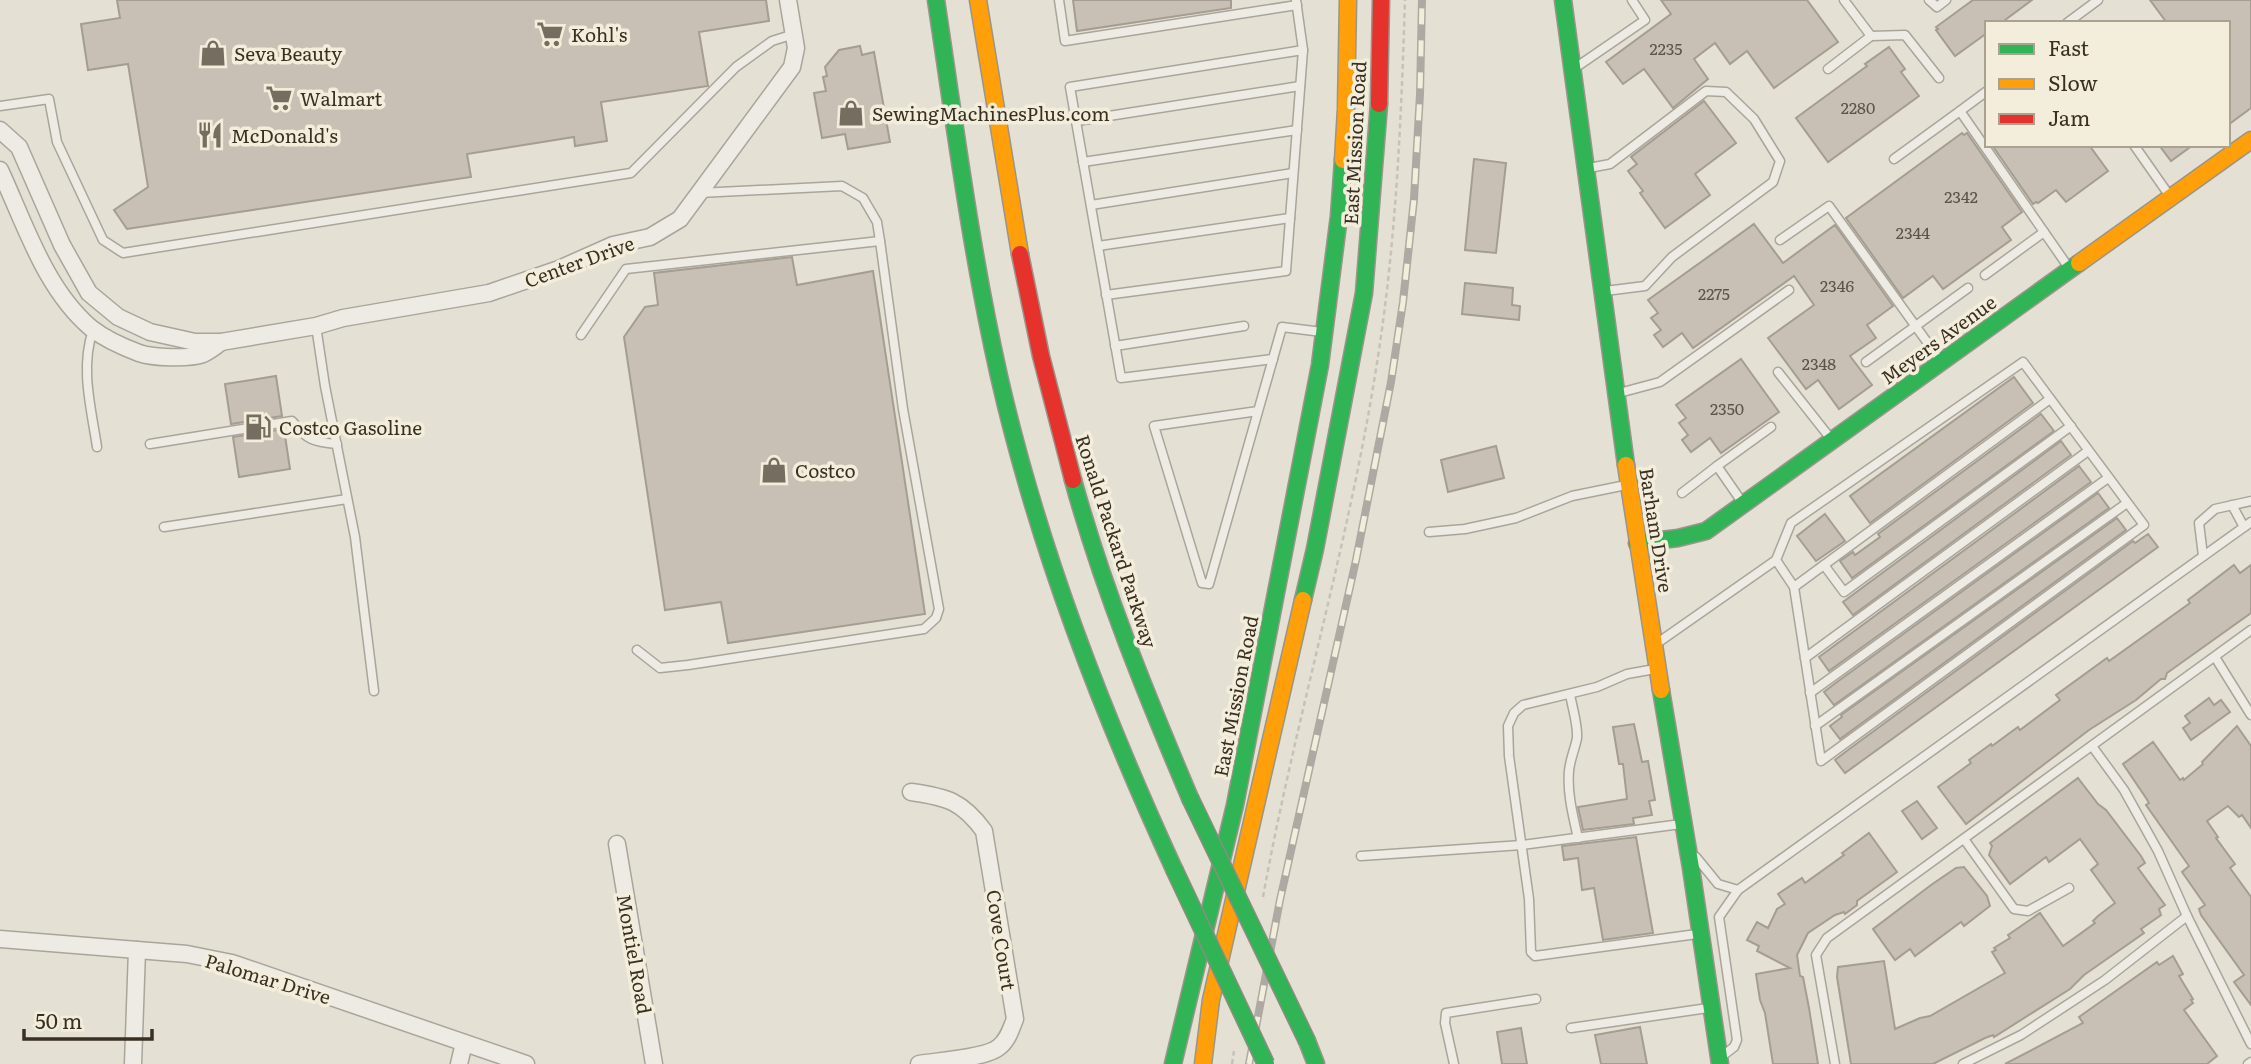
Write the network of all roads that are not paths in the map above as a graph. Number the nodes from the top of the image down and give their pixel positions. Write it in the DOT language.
graph roads {
  1 [pos="788,0"];
  2 [pos="936,0"];
  3 [pos="1059,0"];
  4 [pos="1348,0"];
  5 [pos="1381,0"];
  6 [pos="1563,0"];
  7 [pos="1632,0"];
  8 [pos="1844,0"];
  9 [pos="1928,0"];
  10 [pos="1946,0"];
  11 [pos="2098,0"];
  12 [pos="1296,3"];
  13 [pos="979,4"];
  14 [pos="2070,21"];
  15 [pos="794,34"];
  16 [pos="1871,36"];
  17 [pos="1303,50"];
  18 [pos="1573,69"];
  19 [pos="1828,69"];
  20 [pos="1939,78"];
  21 [pos="1300,86"];
  22 [pos="1985,92"];
  23 [pos="0,106"];
  24 [pos="1960,111"];
  25 [pos="1076,121"];
  26 [pos="0,130"];
  27 [pos="1297,130"];
  28 [pos="2251,140"];
  29 [pos="2135,147"];
  30 [pos="1894,159"];
  31 [pos="1083,162"];
  32 [pos="1586,168"];
  33 [pos="0,170"];
  34 [pos="1293,173"];
  35 [pos="699,194"];
  36 [pos="2171,198"];
  37 [pos="1091,205"];
  38 [pos="1290,218"];
  39 [pos="2044,232"];
  40 [pos="1780,240"];
  41 [pos="880,241"];
  42 [pos="1098,246"];
  43 [pos="2070,270"];
  44 [pos="1985,275"];
  45 [pos="1968,288"];
  46 [pos="1789,290"];
  47 [pos="1603,292"];
  48 [pos="1106,295"];
  49 [pos="1914,325"];
  50 [pos="316,326"];
  51 [pos="1244,326"];
  52 [pos="93,330"];
  53 [pos="1325,333"];
  54 [pos="580,335"];
  55 [pos="221,342"];
  56 [pos="1115,346"];
  57 [pos="1273,359"];
  58 [pos="1866,362"];
  59 [pos="1941,363"];
  60 [pos="1350,370"];
  61 [pos="1779,372"];
  62 [pos="1616,393"];
  63 [pos="2050,398"];
  64 [pos="1258,411"];
  65 [pos="2071,426"];
  66 [pos="1771,427"];
  67 [pos="1832,441"];
  68 [pos="150,444"];
  69 [pos="337,444"];
  70 [pos="97,447"];
  71 [pos="2088,451"];
  72 [pos="1717,467"];
  73 [pos="2108,478"];
  74 [pos="1629,485"];
  75 [pos="1682,493"];
  76 [pos="347,499"];
  77 [pos="2251,501"];
  78 [pos="2127,503"];
  79 [pos="1744,504"];
  80 [pos="2232,505"];
  81 [pos="2248,525"];
  82 [pos="164,527"];
  83 [pos="1429,532"];
  84 [pos="1637,542"];
  85 [pos="2203,556"];
  86 [pos="1776,560"];
  87 [pos="1824,565"];
  88 [pos="1794,587"];
  89 [pos="2251,630"];
  90 [pos="1654,646"];
  91 [pos="637,650"];
  92 [pos="2215,656"];
  93 [pos="1805,658"];
  94 [pos="1658,669"];
  95 [pos="374,691"];
  96 [pos="1810,693"];
  97 [pos="1570,694"];
  98 [pos="2251,715"];
  99 [pos="1815,726"];
  100 [pos="2092,746"];
  101 [pos="911,792"];
  102 [pos="1684,824"];
  103 [pos="1577,838"];
  104 [pos="1964,839"];
  105 [pos="617,844"];
  106 [pos="1522,845"];
  107 [pos="1688,847"];
  108 [pos="1362,856"];
  109 [pos="2069,888"];
  110 [pos="1738,890"];
  111 [pos="2187,916"];
  112 [pos="1701,934"];
  113 [pos="0,939"];
  114 [pos="137,950"];
  115 [pos="1536,999"];
  116 [pos="1711,1007"];
  117 [pos="1571,1028"];
  118 [pos="464,1043"];
  119 [pos="2251,1044"];
  120 [pos="1720,1061"];
  121 [pos="133,1064"];
  122 [pos="459,1064"];
  123 [pos="526,1064"];
  124 [pos="654,1064"];
  125 [pos="919,1064"];
  126 [pos="1173,1064"];
  127 [pos="1203,1064"];
  128 [pos="1266,1064"];
  129 [pos="1316,1064"];
  130 [pos="1454,1064"];
  131 [pos="1835,1064"];
  132 [pos="1963,1064"];
  1 -- 15 [label="street, Center Drive"];
  2 -- 128 [label="main road, bridge"];
  3 -- 12 [label="lane"];
  4 -- 53 [label="main road, East Mission Road"];
  5 -- 60 [label="main road, East Mission Road"];
  6 -- 18 [label="main road, Barham Drive"];
  7 -- 18 [label="lane"];
  8 -- 16 [label="lane"];
  9 -- 10 [label="lane"];
  11 -- 14 [label="lane"];
  12 -- 17 [label="lane"];
  13 -- 129 [label="main road, Ronald Packard Parkway, bridge"];
  15 -- 23 [label="lane"];
  15 -- 35 [label="street, Center Drive"];
  16 -- 19 [label="lane"];
  16 -- 20 [label="lane"];
  17 -- 21 [label="lane"];
  17 -- 25 [label="lane"];
  18 -- 32 [label="main road, Barham Drive"];
  21 -- 25 [label="lane"];
  21 -- 27 [label="lane"];
  22 -- 24 [label="lane"];
  24 -- 30 [label="lane"];
  24 -- 39 [label="lane"];
  25 -- 31 [label="lane"];
  26 -- 55 [label="street, Center Drive"];
  27 -- 31 [label="lane"];
  27 -- 34 [label="lane"];
  28 -- 36 [label="main road, Meyers Avenue"];
  29 -- 36 [label="lane"];
  31 -- 37 [label="lane"];
  32 -- 47 [label="main road, Barham Drive"];
  32 -- 47 [label="lane"];
  33 -- 52 [label="street, Center Drive"];
  34 -- 37 [label="lane"];
  34 -- 38 [label="lane"];
  35 -- 41 [label="lane"];
  35 -- 50 [label="street, Center Drive"];
  36 -- 43 [label="main road, Meyers Avenue"];
  37 -- 42 [label="lane"];
  38 -- 42 [label="lane"];
  38 -- 48 [label="lane"];
  39 -- 43 [label="lane"];
  39 -- 44 [label="lane"];
  40 -- 49 [label="lane"];
  41 -- 54 [label="lane"];
  41 -- 91 [label="lane"];
  42 -- 48 [label="lane"];
  43 -- 59 [label="main road, Meyers Avenue"];
  45 -- 49 [label="lane"];
  46 -- 62 [label="lane"];
  47 -- 62 [label="main road, Barham Drive"];
  48 -- 56 [label="lane"];
  49 -- 58 [label="lane"];
  49 -- 59 [label="lane"];
  50 -- 55 [label="street, Center Drive"];
  50 -- 69 [label="lane"];
  51 -- 56 [label="lane"];
  52 -- 55 [label="street, Center Drive"];
  52 -- 70 [label="lane"];
  53 -- 57 [label="lane"];
  53 -- 60 [label="main road"];
  53 -- 126 [label="main road, East Mission Road"];
  56 -- 57 [label="lane"];
  57 -- 64 [label="lane"];
  59 -- 67 [label="main road, Meyers Avenue"];
  60 -- 127 [label="main road, East Mission Road"];
  61 -- 67 [label="lane"];
  62 -- 74 [label="main road, Barham Drive"];
  63 -- 65 [label="lane"];
  63 -- 86 [label="lane"];
  63 -- 87 [label="lane"];
  64 -- 64 [label="lane"];
  65 -- 71 [label="lane"];
  65 -- 87 [label="lane"];
  66 -- 72 [label="lane"];
  67 -- 79 [label="main road, Meyers Avenue"];
  68 -- 69 [label="lane"];
  69 -- 76 [label="lane"];
  71 -- 73 [label="lane"];
  71 -- 93 [label="lane"];
  72 -- 75 [label="lane"];
  72 -- 79 [label="lane"];
  73 -- 78 [label="lane"];
  73 -- 96 [label="lane"];
  74 -- 83 [label="lane"];
  74 -- 84 [label="main road, Barham Drive"];
  76 -- 82 [label="lane"];
  76 -- 95 [label="lane"];
  77 -- 80 [label="lane"];
  78 -- 99 [label="lane"];
  78 -- 99 [label="lane"];
  79 -- 84 [label="main road, Meyers Avenue"];
  80 -- 81 [label="lane"];
  80 -- 85 [label="lane"];
  81 -- 85 [label="lane"];
  84 -- 90 [label="main road, Barham Drive"];
  85 -- 110 [label="lane"];
  86 -- 88 [label="lane"];
  86 -- 90 [label="lane"];
  87 -- 88 [label="lane"];
  88 -- 93 [label="lane"];
  89 -- 92 [label="lane"];
  90 -- 94 [label="main road, Barham Drive"];
  92 -- 98 [label="lane"];
  92 -- 100 [label="lane"];
  93 -- 96 [label="lane"];
  94 -- 97 [label="lane"];
  94 -- 102 [label="main road, Barham Drive"];
  96 -- 99 [label="lane"];
  97 -- 103 [label="lane"];
  97 -- 106 [label="lane"];
  100 -- 104 [label="lane"];
  100 -- 111 [label="lane"];
  101 -- 125 [label="street, Cove Court"];
  102 -- 103 [label="lane"];
  102 -- 107 [label="main road, Barham Drive"];
  103 -- 106 [label="lane"];
  104 -- 109 [label="lane"];
  104 -- 131 [label="lane"];
  105 -- 124 [label="street, Montiel Road"];
  106 -- 108 [label="lane"];
  106 -- 112 [label="lane"];
  107 -- 110 [label="lane"];
  107 -- 112 [label="main road, Barham Drive"];
  110 -- 120 [label="lane"];
  111 -- 119 [label="lane"];
  111 -- 132 [label="lane"];
  112 -- 116 [label="main road, Barham Drive"];
  113 -- 114 [label="street, Palomar Drive"];
  114 -- 118 [label="street, Palomar Drive"];
  114 -- 121 [label="street"];
  115 -- 130 [label="lane"];
  116 -- 117 [label="lane"];
  116 -- 120 [label="main road, Barham Drive"];
  118 -- 122 [label="street"];
  118 -- 123 [label="street, Palomar Drive"];
}
